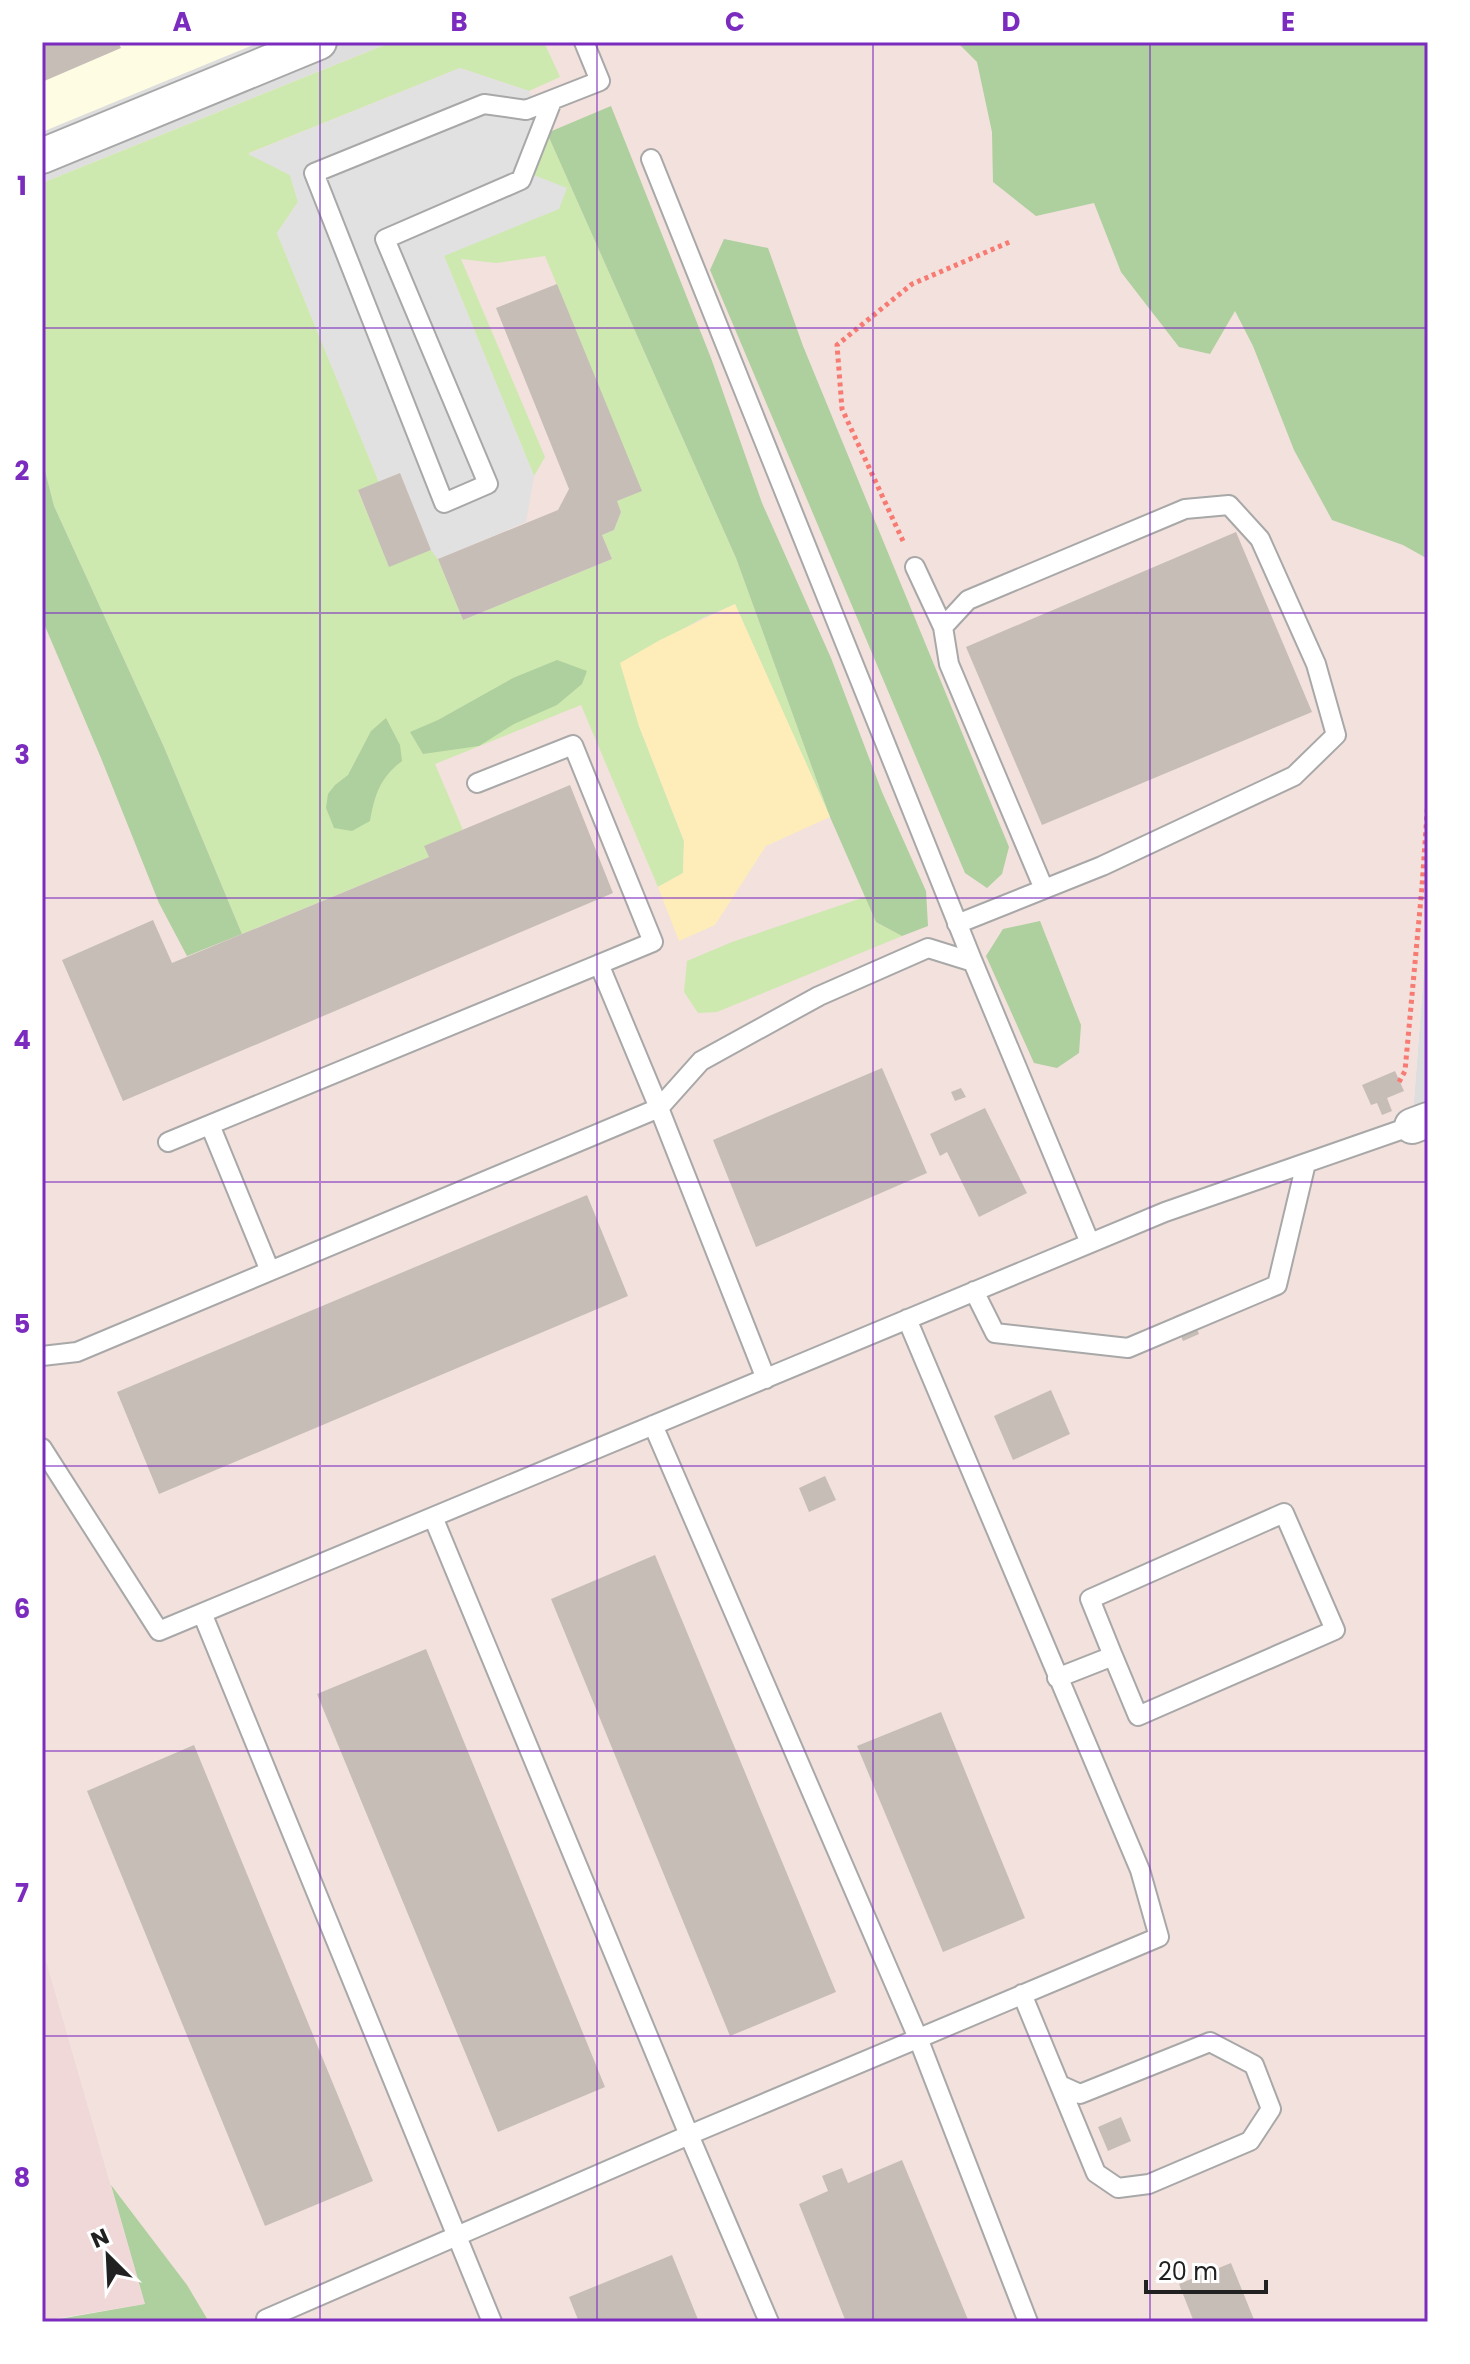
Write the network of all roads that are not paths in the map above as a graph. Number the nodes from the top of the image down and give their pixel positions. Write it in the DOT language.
graph roads {
  1 [pos="319,42"];
  2 [pos="584,42"];
  3 [pos="552,101"];
  4 [pos="42,156"];
  5 [pos="651,159"];
  6 [pos="915,567"];
  7 [pos="943,627"];
  8 [pos="477,783"];
  9 [pos="1044,889"];
  10 [pos="957,924"];
  11 [pos="973,962"];
  12 [pos="599,964"];
  13 [pos="659,1108"];
  14 [pos="1420,1123"];
  15 [pos="210,1125"];
  16 [pos="168,1142"];
  17 [pos="1306,1163"];
  18 [pos="1090,1243"];
  19 [pos="270,1271"];
  20 [pos="974,1291"];
  21 [pos="907,1319"];
  22 [pos="42,1356"];
  23 [pos="766,1379"];
  24 [pos="653,1425"];
  25 [pos="42,1448"];
  26 [pos="433,1517"];
  27 [pos="202,1613"];
  28 [pos="1113,1656"];
  29 [pos="1057,1678"];
  30 [pos="1022,1994"];
  31 [pos="918,2038"];
  32 [pos="1060,2085"];
  33 [pos="689,2135"];
  34 [pos="457,2235"];
  35 [pos="266,2322"];
  36 [pos="492,2322"];
  37 [pos="769,2322"];
  38 [pos="1028,2322"];
  1 -- 4 [label="street"];
  2 -- 3 [label="lane"];
  3 -- 3 [label="lane"];
  5 -- 10 [label="lane"];
  6 -- 7 [label="lane"];
  7 -- 9 [label="lane"];
  7 -- 9 [label="lane"];
  8 -- 12 [label="lane"];
  9 -- 10 [label="lane"];
  10 -- 11 [label="lane"];
  11 -- 13 [label="lane"];
  11 -- 18 [label="lane"];
  12 -- 13 [label="lane"];
  12 -- 15 [label="lane"];
  13 -- 19 [label="lane"];
  13 -- 23 [label="lane"];
  14 -- 17 [label="lane"];
  15 -- 16 [label="lane"];
  15 -- 19 [label="lane"];
  17 -- 18 [label="lane"];
  17 -- 20 [label="lane"];
  18 -- 20 [label="lane"];
  19 -- 22 [label="lane"];
  20 -- 21 [label="lane"];
  21 -- 23 [label="lane"];
  21 -- 29 [label="lane"];
  23 -- 24 [label="lane"];
  24 -- 26 [label="lane"];
  24 -- 31 [label="lane"];
  25 -- 27 [label="lane"];
  26 -- 27 [label="lane"];
  26 -- 33 [label="lane"];
  27 -- 34 [label="lane"];
  28 -- 28 [label="lane"];
  28 -- 29 [label="lane"];
  29 -- 30 [label="lane"];
  30 -- 31 [label="lane"];
  30 -- 32 [label="lane"];
  31 -- 33 [label="lane"];
  31 -- 38 [label="lane"];
  32 -- 32 [label="lane"];
  33 -- 34 [label="lane"];
  33 -- 37 [label="lane"];
  34 -- 35 [label="lane"];
  34 -- 36 [label="lane"];
}
